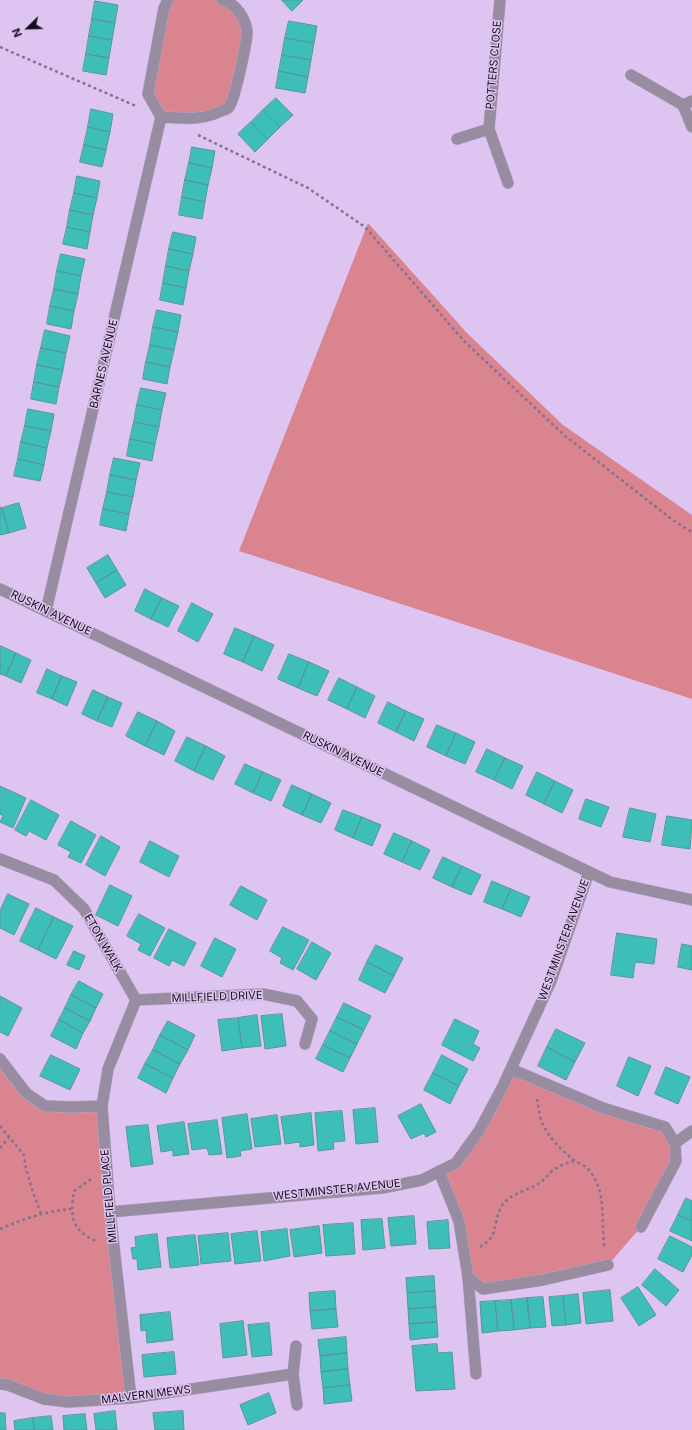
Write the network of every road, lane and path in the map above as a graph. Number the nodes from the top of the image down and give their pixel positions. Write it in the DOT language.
graph roads {
  1 [pos="168,0"];
  2 [pos="222,0"];
  3 [pos="500,0"];
  4 [pos="0,47"];
  5 [pos="631,75"];
  6 [pos="687,103"];
  7 [pos="161,117"];
  8 [pos="692,127"];
  9 [pos="488,129"];
  10 [pos="196,134"];
  11 [pos="457,139"];
  12 [pos="508,183"];
  13 [pos="692,532"];
  14 [pos="0,589"];
  15 [pos="46,611"];
  16 [pos="0,859"];
  17 [pos="589,872"];
  18 [pos="692,900"];
  19 [pos="136,1000"];
  20 [pos="306,1044"];
  21 [pos="0,1059"];
  22 [pos="511,1069"];
  23 [pos="538,1081"];
  24 [pos="102,1106"];
  25 [pos="0,1126"];
  26 [pos="692,1131"];
  27 [pos="9,1137"];
  28 [pos="675,1143"];
  29 [pos="0,1148"];
  30 [pos="575,1160"];
  31 [pos="440,1171"];
  32 [pos="107,1173"];
  33 [pos="71,1209"];
  34 [pos="110,1212"];
  35 [pos="41,1214"];
  36 [pos="641,1227"];
  37 [pos="0,1229"];
  38 [pos="114,1243"];
  39 [pos="464,1256"];
  40 [pos="608,1265"];
  41 [pos="468,1277"];
  42 [pos="296,1346"];
  43 [pos="293,1374"];
  44 [pos="476,1374"];
  45 [pos="0,1384"];
  46 [pos="131,1398"];
  47 [pos="297,1405"];
  1 -- 7 [label="street"];
  2 -- 7 [label="street"];
  3 -- 9 [label="street, POTTERS CLOSE"];
  4 -- 7 [label="path"];
  5 -- 6 [label="street"];
  6 -- 8 [label="street"];
  7 -- 15 [label="street, BARNES AVENUE"];
  9 -- 11 [label="street"];
  9 -- 12 [label="street, POTTERS CLOSE"];
  10 -- 13 [label="path"];
  14 -- 15 [label="street, RUSKIN AVENUE"];
  15 -- 17 [label="street, RUSKIN AVENUE"];
  16 -- 19 [label="street, ETON WALK"];
  17 -- 18 [label="street, RUSKIN AVENUE"];
  17 -- 22 [label="street, WESTMINSTER AVENUE"];
  19 -- 20 [label="street, MILLFIELD DRIVE"];
  19 -- 24 [label="street, MILLFIELD PLACE"];
  21 -- 24 [label="street"];
  22 -- 23 [label="street"];
  22 -- 31 [label="street, WESTMINSTER AVENUE"];
  23 -- 28 [label="street"];
  23 -- 30 [label="path"];
  24 -- 32 [label="street, MILLFIELD PLACE"];
  25 -- 27 [label="path"];
  26 -- 28 [label="street"];
  27 -- 29 [label="path"];
  27 -- 35 [label="path"];
  28 -- 36 [label="street"];
  30 -- 39 [label="path"];
  30 -- 40 [label="path"];
  31 -- 34 [label="street, WESTMINSTER AVENUE"];
  31 -- 39 [label="street"];
  32 -- 33 [label="path"];
  32 -- 34 [label="street, MILLFIELD PLACE"];
  33 -- 35 [label="path"];
  33 -- 38 [label="path"];
  34 -- 38 [label="street, MILLFIELD PLACE"];
  35 -- 37 [label="path"];
  38 -- 46 [label="street, MILLFIELD PLACE"];
  39 -- 41 [label="street"];
  40 -- 41 [label="street"];
  41 -- 44 [label="street"];
  42 -- 43 [label="street"];
  43 -- 46 [label="street, MALVERN MEWS"];
  43 -- 47 [label="street"];
  45 -- 46 [label="street, MALVERN MEWS"];
}
